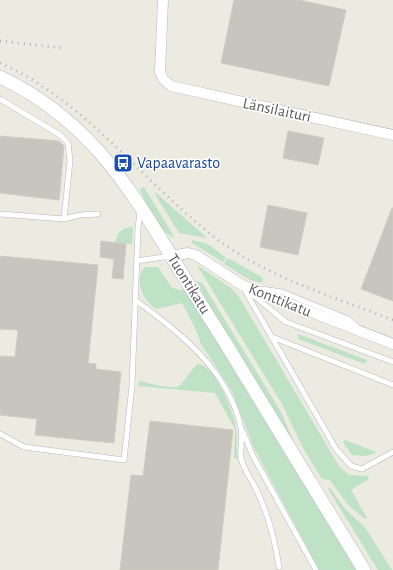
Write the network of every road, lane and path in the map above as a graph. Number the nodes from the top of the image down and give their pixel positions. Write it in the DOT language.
graph roads {
  1 [pos="163,0"];
  2 [pos="0,77"];
  3 [pos="0,99"];
  4 [pos="393,135"];
  5 [pos="140,206"];
  6 [pos="0,214"];
  7 [pos="98,214"];
  8 [pos="64,219"];
  9 [pos="172,256"];
  10 [pos="136,261"];
  11 [pos="242,285"];
  12 [pos="135,300"];
  13 [pos="272,337"];
  14 [pos="393,344"];
  15 [pos="393,362"];
  16 [pos="393,385"];
  17 [pos="242,429"];
  18 [pos="0,434"];
  19 [pos="392,451"];
  20 [pos="279,566"];
  21 [pos="316,570"];
  22 [pos="364,570"];
  1 -- 4 [label="street, Länsilaituri"];
  2 -- 5 [label="street, Tuontikatu"];
  3 -- 8 [label="lane"];
  5 -- 9 [label="street, Tuontikatu"];
  5 -- 10 [label="lane"];
  6 -- 8 [label="lane"];
  7 -- 8 [label="lane"];
  9 -- 10 [label="lane"];
  9 -- 11 [label="street, Konttikatu"];
  9 -- 22 [label="street, Tuontikatu"];
  10 -- 12 [label="lane"];
  11 -- 13 [label="lane"];
  11 -- 14 [label="street, Konttikatu"];
  11 -- 15 [label="lane"];
  12 -- 17 [label="lane"];
  12 -- 18 [label="lane"];
  13 -- 16 [label="lane"];
  13 -- 19 [label="lane"];
  17 -- 20 [label="lane"];
  17 -- 21 [label="lane"];
}
